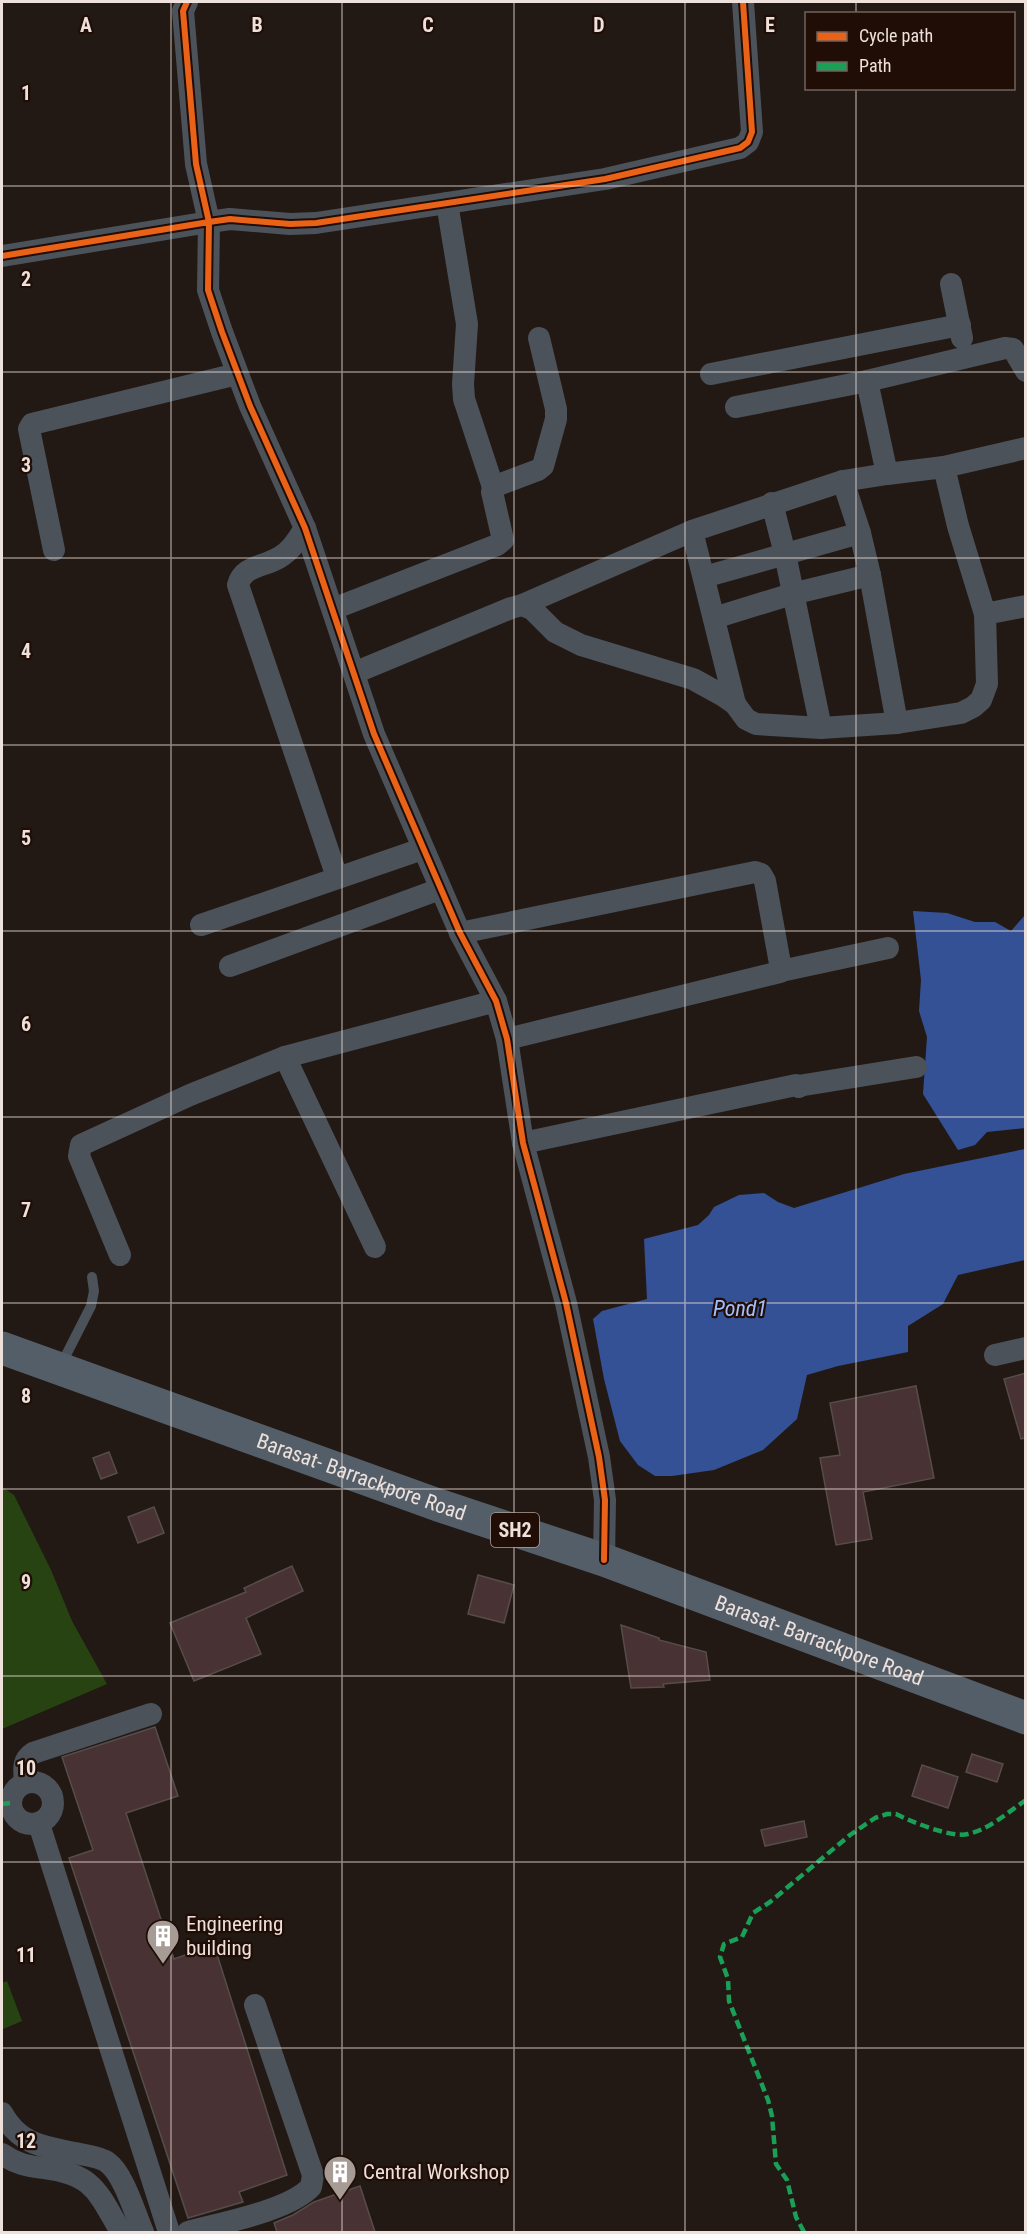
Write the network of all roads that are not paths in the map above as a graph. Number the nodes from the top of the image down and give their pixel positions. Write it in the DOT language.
graph roads {
  1 [pos="187,2"];
  2 [pos="743,2"];
  3 [pos="447,203"];
  4 [pos="209,222"];
  5 [pos="2,256"];
  6 [pos="951,284"];
  7 [pos="960,325"];
  8 [pos="539,338"];
  9 [pos="967,357"];
  10 [pos="1026,370"];
  11 [pos="237,374"];
  12 [pos="711,374"];
  13 [pos="867,381"];
  14 [pos="736,407"];
  15 [pos="1025,449"];
  16 [pos="944,467"];
  17 [pos="887,474"];
  18 [pos="843,481"];
  19 [pos="493,488"];
  20 [pos="772,503"];
  21 [pos="305,528"];
  22 [pos="692,531"];
  23 [pos="860,532"];
  24 [pos="54,550"];
  25 [pos="785,554"];
  26 [pos="870,575"];
  27 [pos="705,577"];
  28 [pos="792,594"];
  29 [pos="522,605"];
  30 [pos="1026,606"];
  31 [pos="333,609"];
  32 [pos="986,614"];
  33 [pos="714,618"];
  34 [pos="354,673"];
  35 [pos="735,704"];
  36 [pos="897,723"];
  37 [pos="821,728"];
  38 [pos="422,849"];
  39 [pos="337,877"];
  40 [pos="440,889"];
  41 [pos="201,925"];
  42 [pos="460,933"];
  43 [pos="888,948"];
  44 [pos="230,966"];
  45 [pos="781,971"];
  46 [pos="496,1001"];
  47 [pos="507,1039"];
  48 [pos="285,1057"];
  49 [pos="916,1067"];
  50 [pos="523,1143"];
  51 [pos="375,1247"];
  52 [pos="120,1255"];
  53 [pos="92,1277"];
  54 [pos="2,1348"];
  55 [pos="1026,1348"];
  56 [pos="995,1355"];
  57 [pos="60,1368"];
  58 [pos="604,1560"];
  59 [pos="151,1714"];
  60 [pos="1026,1718"];
  61 [pos="25,1782"];
  62 [pos="7,1811"];
  63 [pos="39,1824"];
  64 [pos="255,2005"];
  65 [pos="2,2113"];
  66 [pos="2,2154"];
  67 [pos="259,2223"];
  68 [pos="121,2232"];
  69 [pos="143,2232"];
  70 [pos="169,2232"];
  71 [pos="188,2232"];
  1 -- 4 [label="street"];
  2 -- 3 [label="street"];
  3 -- 4 [label="street"];
  3 -- 19 [label="street"];
  4 -- 5 [label="street"];
  4 -- 11 [label="street"];
  6 -- 7 [label="street"];
  7 -- 9 [label="street"];
  7 -- 12 [label="street"];
  8 -- 19 [label="street"];
  9 -- 10 [label="street"];
  9 -- 13 [label="street"];
  11 -- 21 [label="street"];
  11 -- 24 [label="street"];
  13 -- 14 [label="street"];
  13 -- 17 [label="street"];
  15 -- 16 [label="street"];
  16 -- 17 [label="street"];
  16 -- 32 [label="street"];
  17 -- 18 [label="street"];
  18 -- 20 [label="street"];
  18 -- 23 [label="street"];
  19 -- 31 [label="street"];
  20 -- 22 [label="street"];
  20 -- 25 [label="street"];
  21 -- 31 [label="street"];
  21 -- 39 [label="street"];
  22 -- 27 [label="street"];
  22 -- 29 [label="street"];
  23 -- 25 [label="street"];
  23 -- 26 [label="street"];
  25 -- 27 [label="street"];
  25 -- 28 [label="street"];
  26 -- 28 [label="street"];
  26 -- 36 [label="street"];
  27 -- 33 [label="street"];
  28 -- 33 [label="street"];
  28 -- 37 [label="street"];
  29 -- 34 [label="street"];
  29 -- 35 [label="street"];
  30 -- 32 [label="street"];
  31 -- 34 [label="street"];
  32 -- 36 [label="street"];
  33 -- 35 [label="street"];
  34 -- 38 [label="street"];
  35 -- 37 [label="street"];
  36 -- 37 [label="street"];
  38 -- 39 [label="street"];
  38 -- 40 [label="street"];
  39 -- 41 [label="street"];
  40 -- 42 [label="street"];
  40 -- 44 [label="street"];
  42 -- 45 [label="street"];
  42 -- 46 [label="street"];
  43 -- 45 [label="street"];
  45 -- 47 [label="street"];
  46 -- 47 [label="street"];
  46 -- 48 [label="street"];
  47 -- 50 [label="street"];
  48 -- 51 [label="street"];
  48 -- 52 [label="street"];
  49 -- 50 [label="street"];
  50 -- 58 [label="street"];
  53 -- 57 [label="lane"];
  54 -- 57 [label="main road, Barasat- Barrackpore Road / SH2"];
  55 -- 56 [label="street"];
  57 -- 58 [label="main road, Barasat- Barrackpore Road / SH2"];
  58 -- 60 [label="main road, Barasat- Barrackpore Road / SH2"];
  59 -- 61 [label="street"];
  61 -- 62 [label="street"];
  61 -- 63 [label="street"];
  62 -- 63 [label="street"];
  63 -- 70 [label="street"];
  64 -- 67 [label="street"];
  65 -- 69 [label="street"];
  66 -- 68 [label="street"];
  67 -- 71 [label="street"];
}
